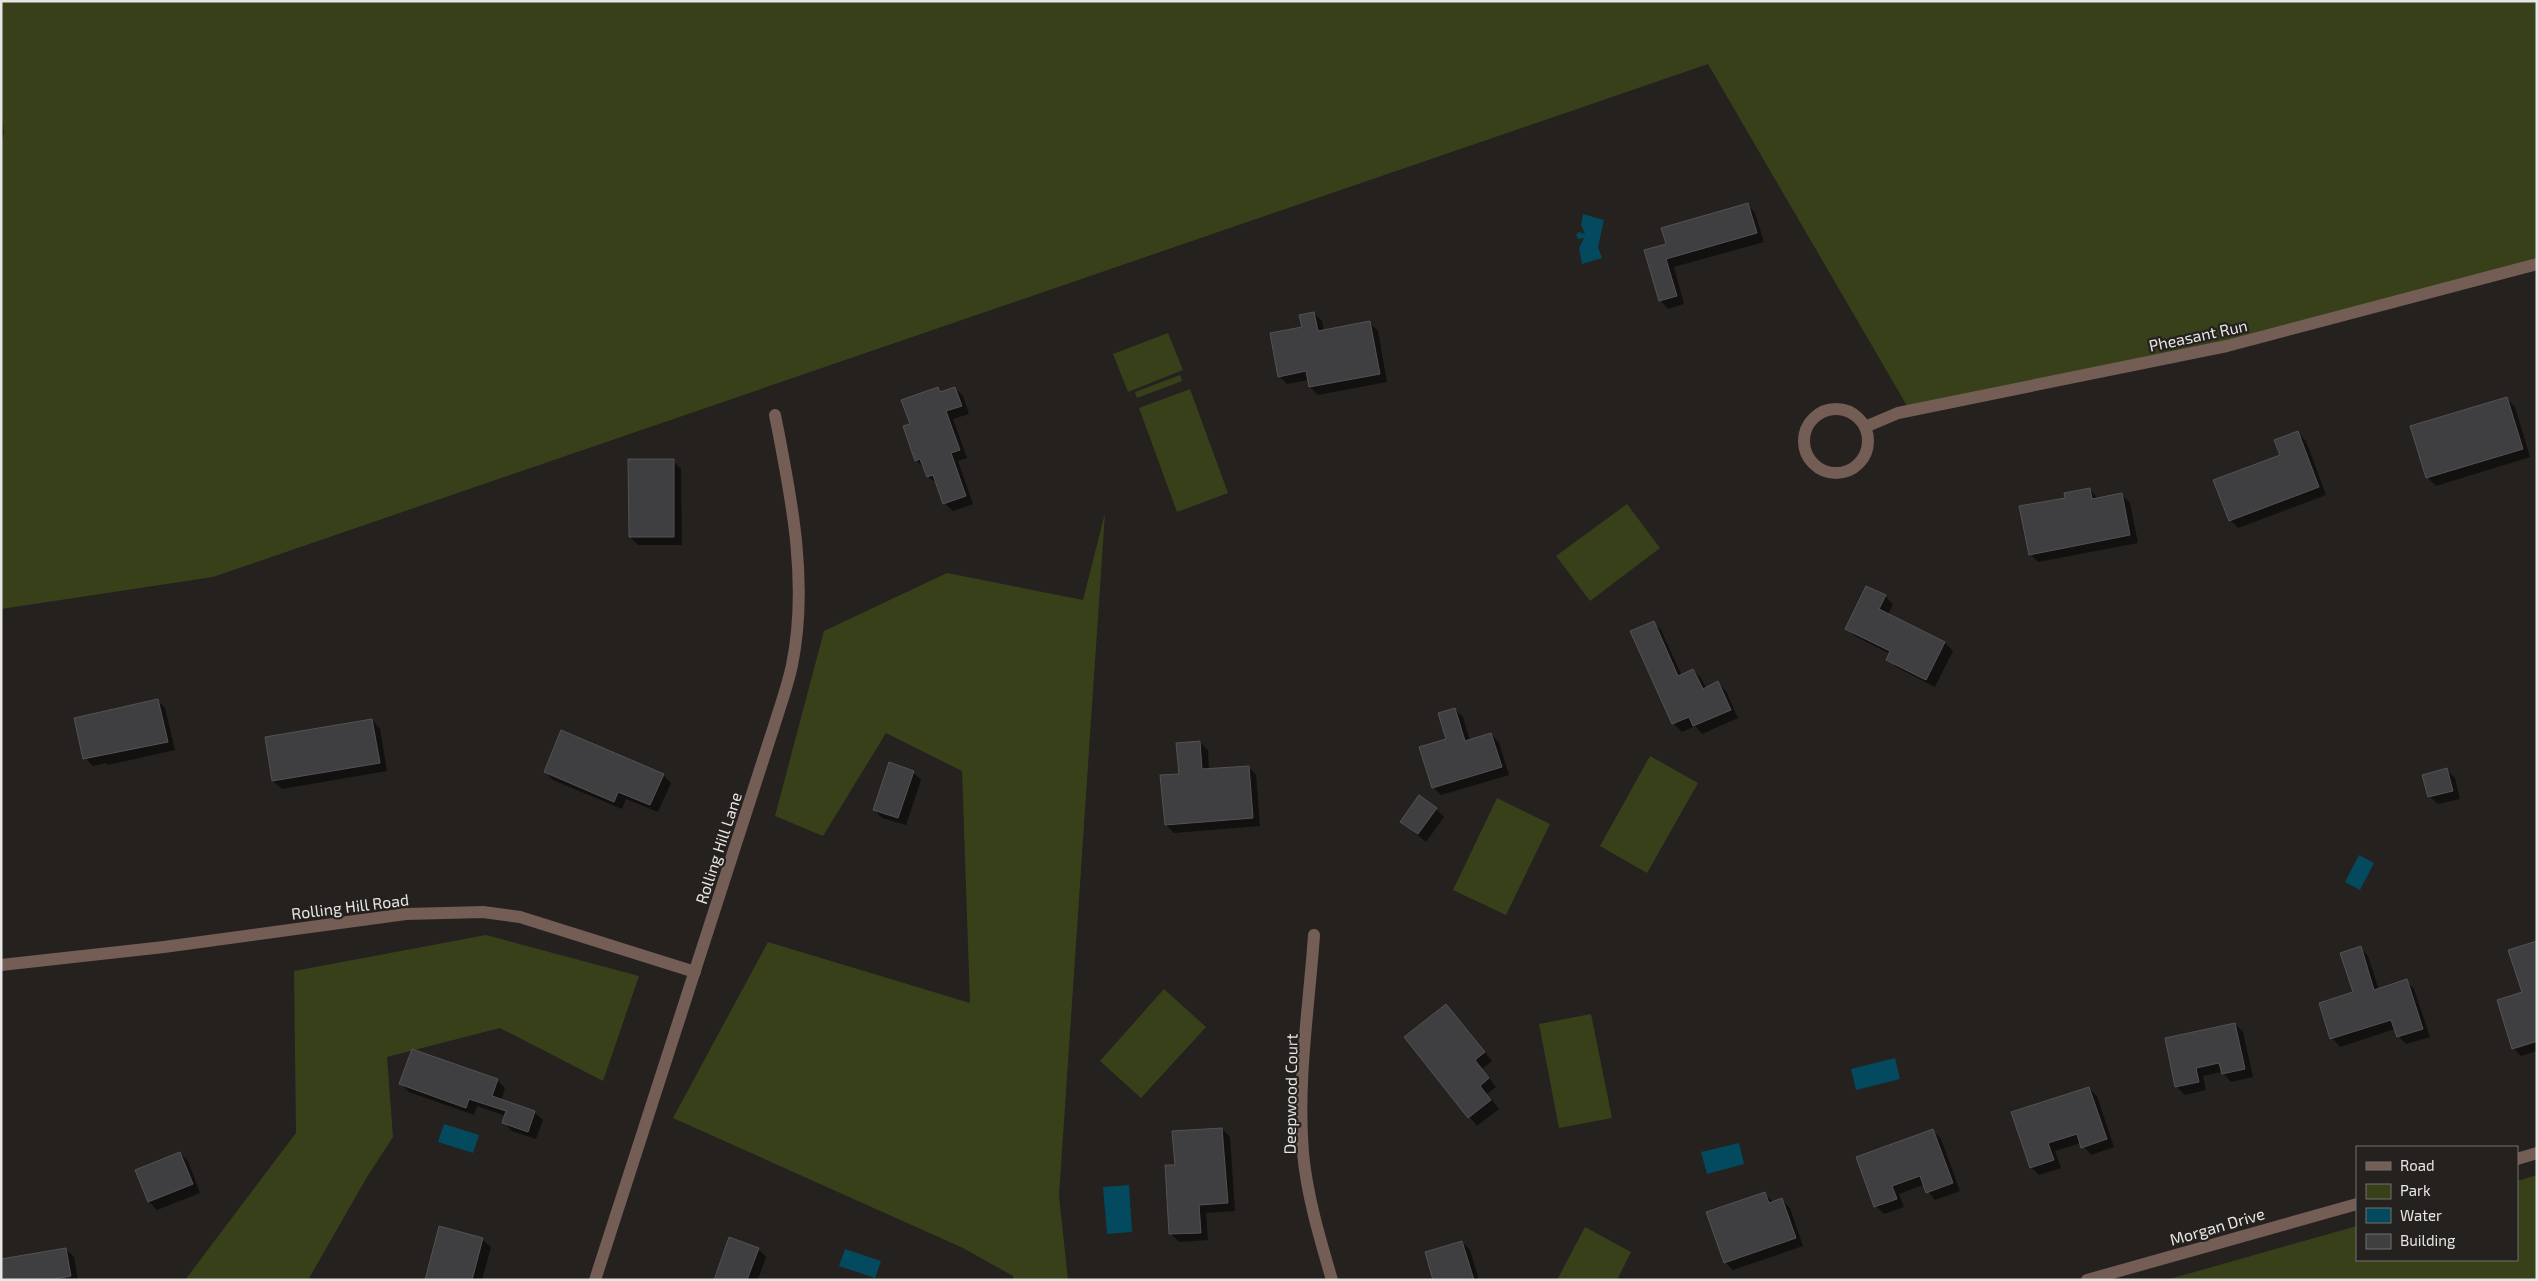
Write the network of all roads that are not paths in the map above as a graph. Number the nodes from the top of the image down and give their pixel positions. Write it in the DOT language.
graph roads {
  1 [pos="2537,264"];
  2 [pos="775,415"];
  3 [pos="1865,427"];
  4 [pos="1314,935"];
  5 [pos="1,965"];
  6 [pos="695,972"];
  7 [pos="2537,1153"];
  8 [pos="2518,1159"];
  9 [pos="2356,1204"];
  10 [pos="595,1280"];
  11 [pos="1332,1280"];
  12 [pos="2087,1280"];
  1 -- 3 [label="street, Pheasant Run"];
  2 -- 6 [label="street, Rolling Hill Lane"];
  3 -- 3 [label="street"];
  4 -- 11 [label="street, Deepwood Court"];
  5 -- 6 [label="street, Rolling Hill Road"];
  6 -- 10 [label="street, Rolling Hill Lane"];
  7 -- 8 [label="street"];
  9 -- 12 [label="street, Morgan Drive"];
}
